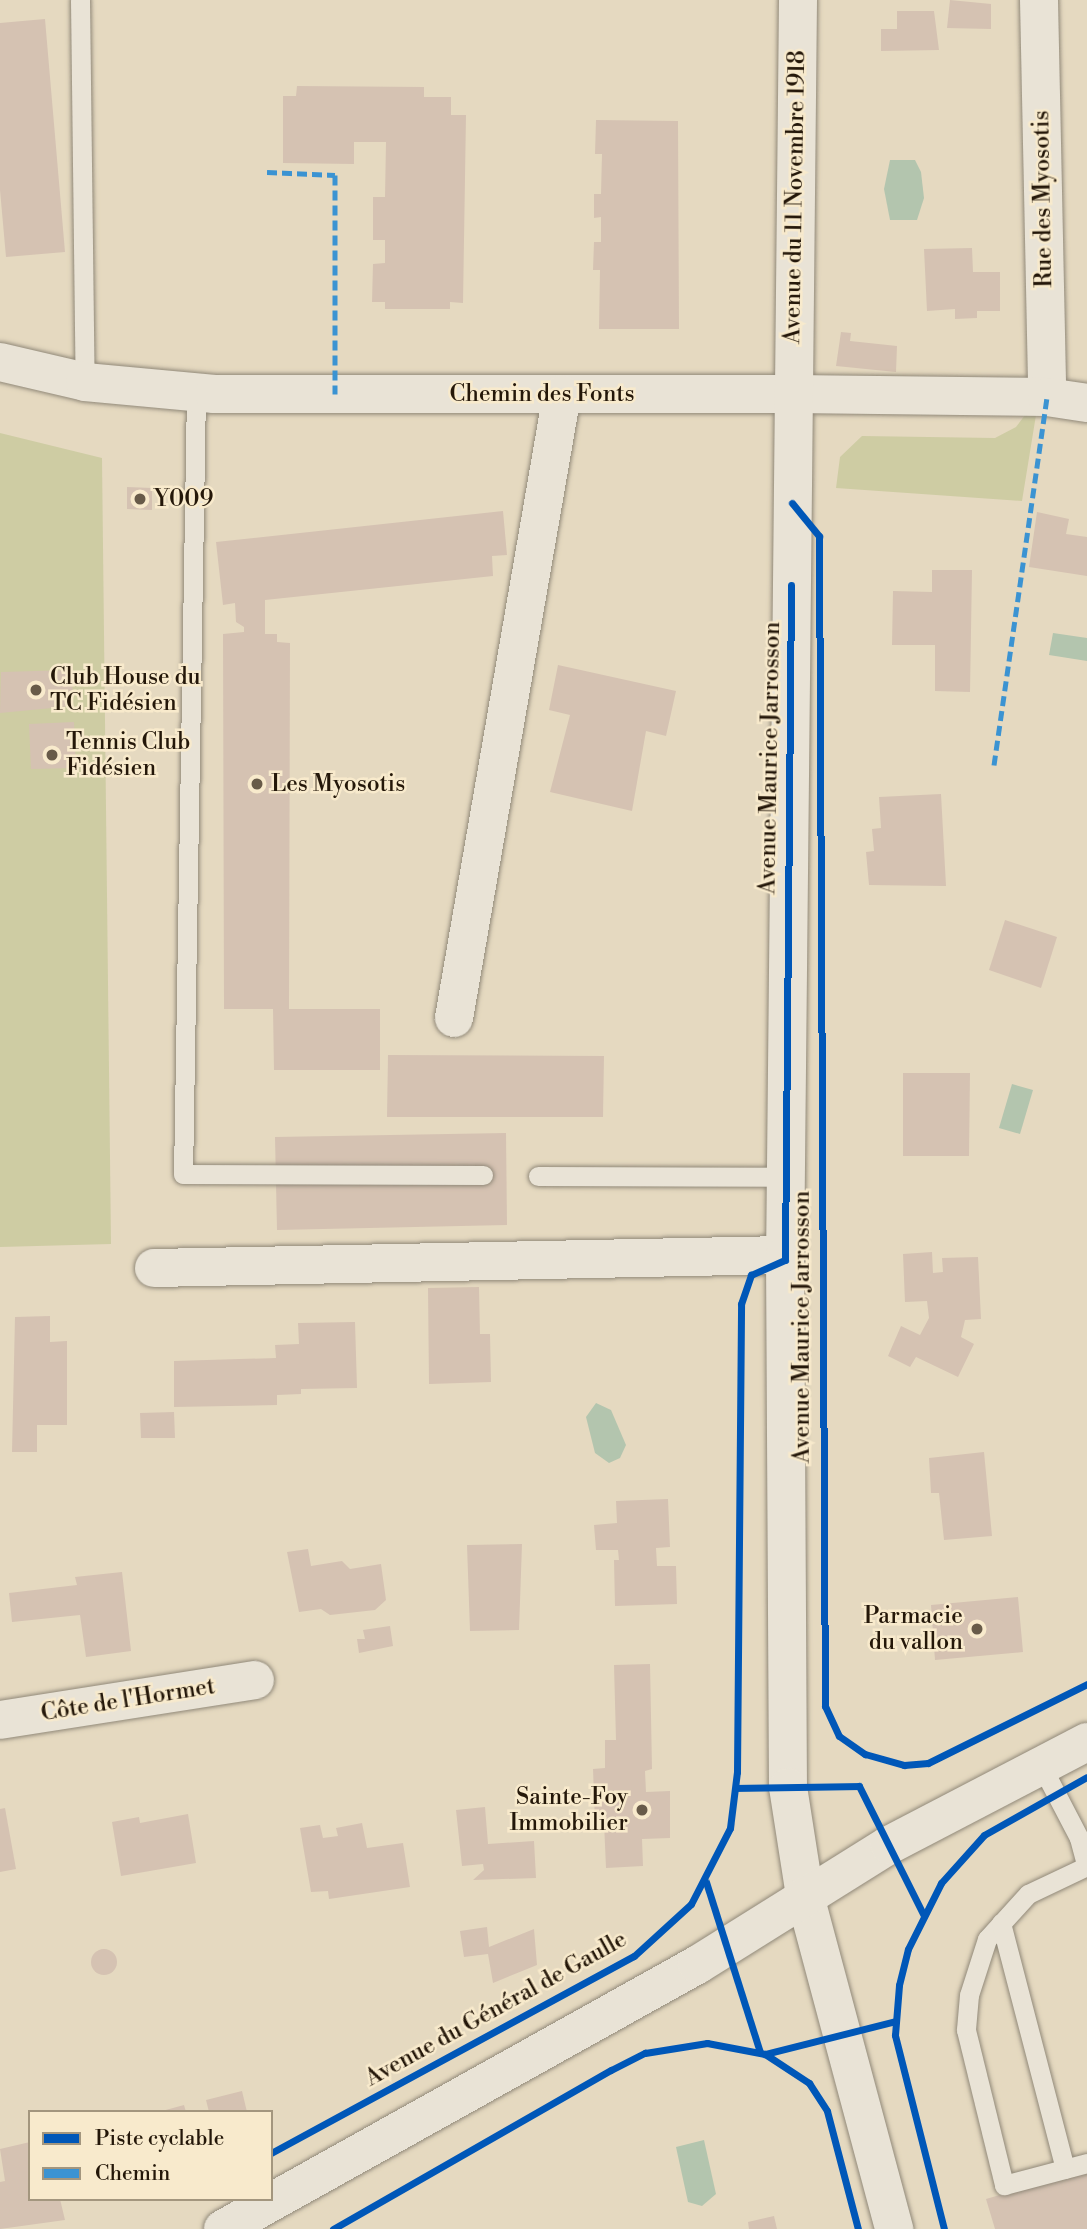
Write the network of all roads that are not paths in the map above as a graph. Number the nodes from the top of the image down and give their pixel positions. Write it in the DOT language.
graph roads {
  1 [pos="79,0"];
  2 [pos="798,0"];
  3 [pos="1039,0"];
  4 [pos="0,362"];
  5 [pos="85,382"];
  6 [pos="196,392"];
  7 [pos="562,394"];
  8 [pos="793,394"];
  9 [pos="1047,397"];
  10 [pos="1087,403"];
  11 [pos="454,1018"];
  12 [pos="483,1175"];
  13 [pos="538,1176"];
  14 [pos="785,1177"];
  15 [pos="785,1255"];
  16 [pos="154,1268"];
  17 [pos="255,1680"];
  18 [pos="0,1720"];
  19 [pos="1087,1742"];
  20 [pos="1041,1765"];
  21 [pos="1083,1838"];
  22 [pos="1087,1867"];
  23 [pos="806,1896"];
  24 [pos="1001,1923"];
  25 [pos="1087,2163"];
  26 [pos="1065,2169"];
  27 [pos="223,2229"];
  28 [pos="894,2229"];
  1 -- 5 [label="lane"];
  2 -- 8 [label="street, Avenue du 11 Novembre 1918"];
  3 -- 9 [label="street, Rue des Myosotis"];
  4 -- 5 [label="street, Chemin des Fonts"];
  5 -- 6 [label="street, Chemin des Fonts"];
  6 -- 7 [label="street, Chemin des Fonts"];
  6 -- 12 [label="lane"];
  7 -- 8 [label="street, Chemin des Fonts"];
  7 -- 11 [label="street"];
  8 -- 9 [label="street, Chemin des Fonts"];
  8 -- 14 [label="street, Avenue Maurice Jarrosson"];
  9 -- 10 [label="street, Chemin des Fonts"];
  13 -- 14 [label="lane"];
  14 -- 15 [label="street, Avenue Maurice Jarrosson"];
  15 -- 16 [label="street"];
  15 -- 23 [label="street, Avenue Maurice Jarrosson"];
  17 -- 18 [label="street, Côte de l'Hormet"];
  19 -- 20 [label="street"];
  20 -- 21 [label="lane"];
  20 -- 23 [label="street"];
  21 -- 22 [label="lane"];
  22 -- 24 [label="lane"];
  23 -- 27 [label="street"];
  23 -- 28 [label="street, Avenue Maurice Jarrosson"];
  24 -- 26 [label="lane"];
  24 -- 26 [label="lane"];
  25 -- 26 [label="lane"];
}
